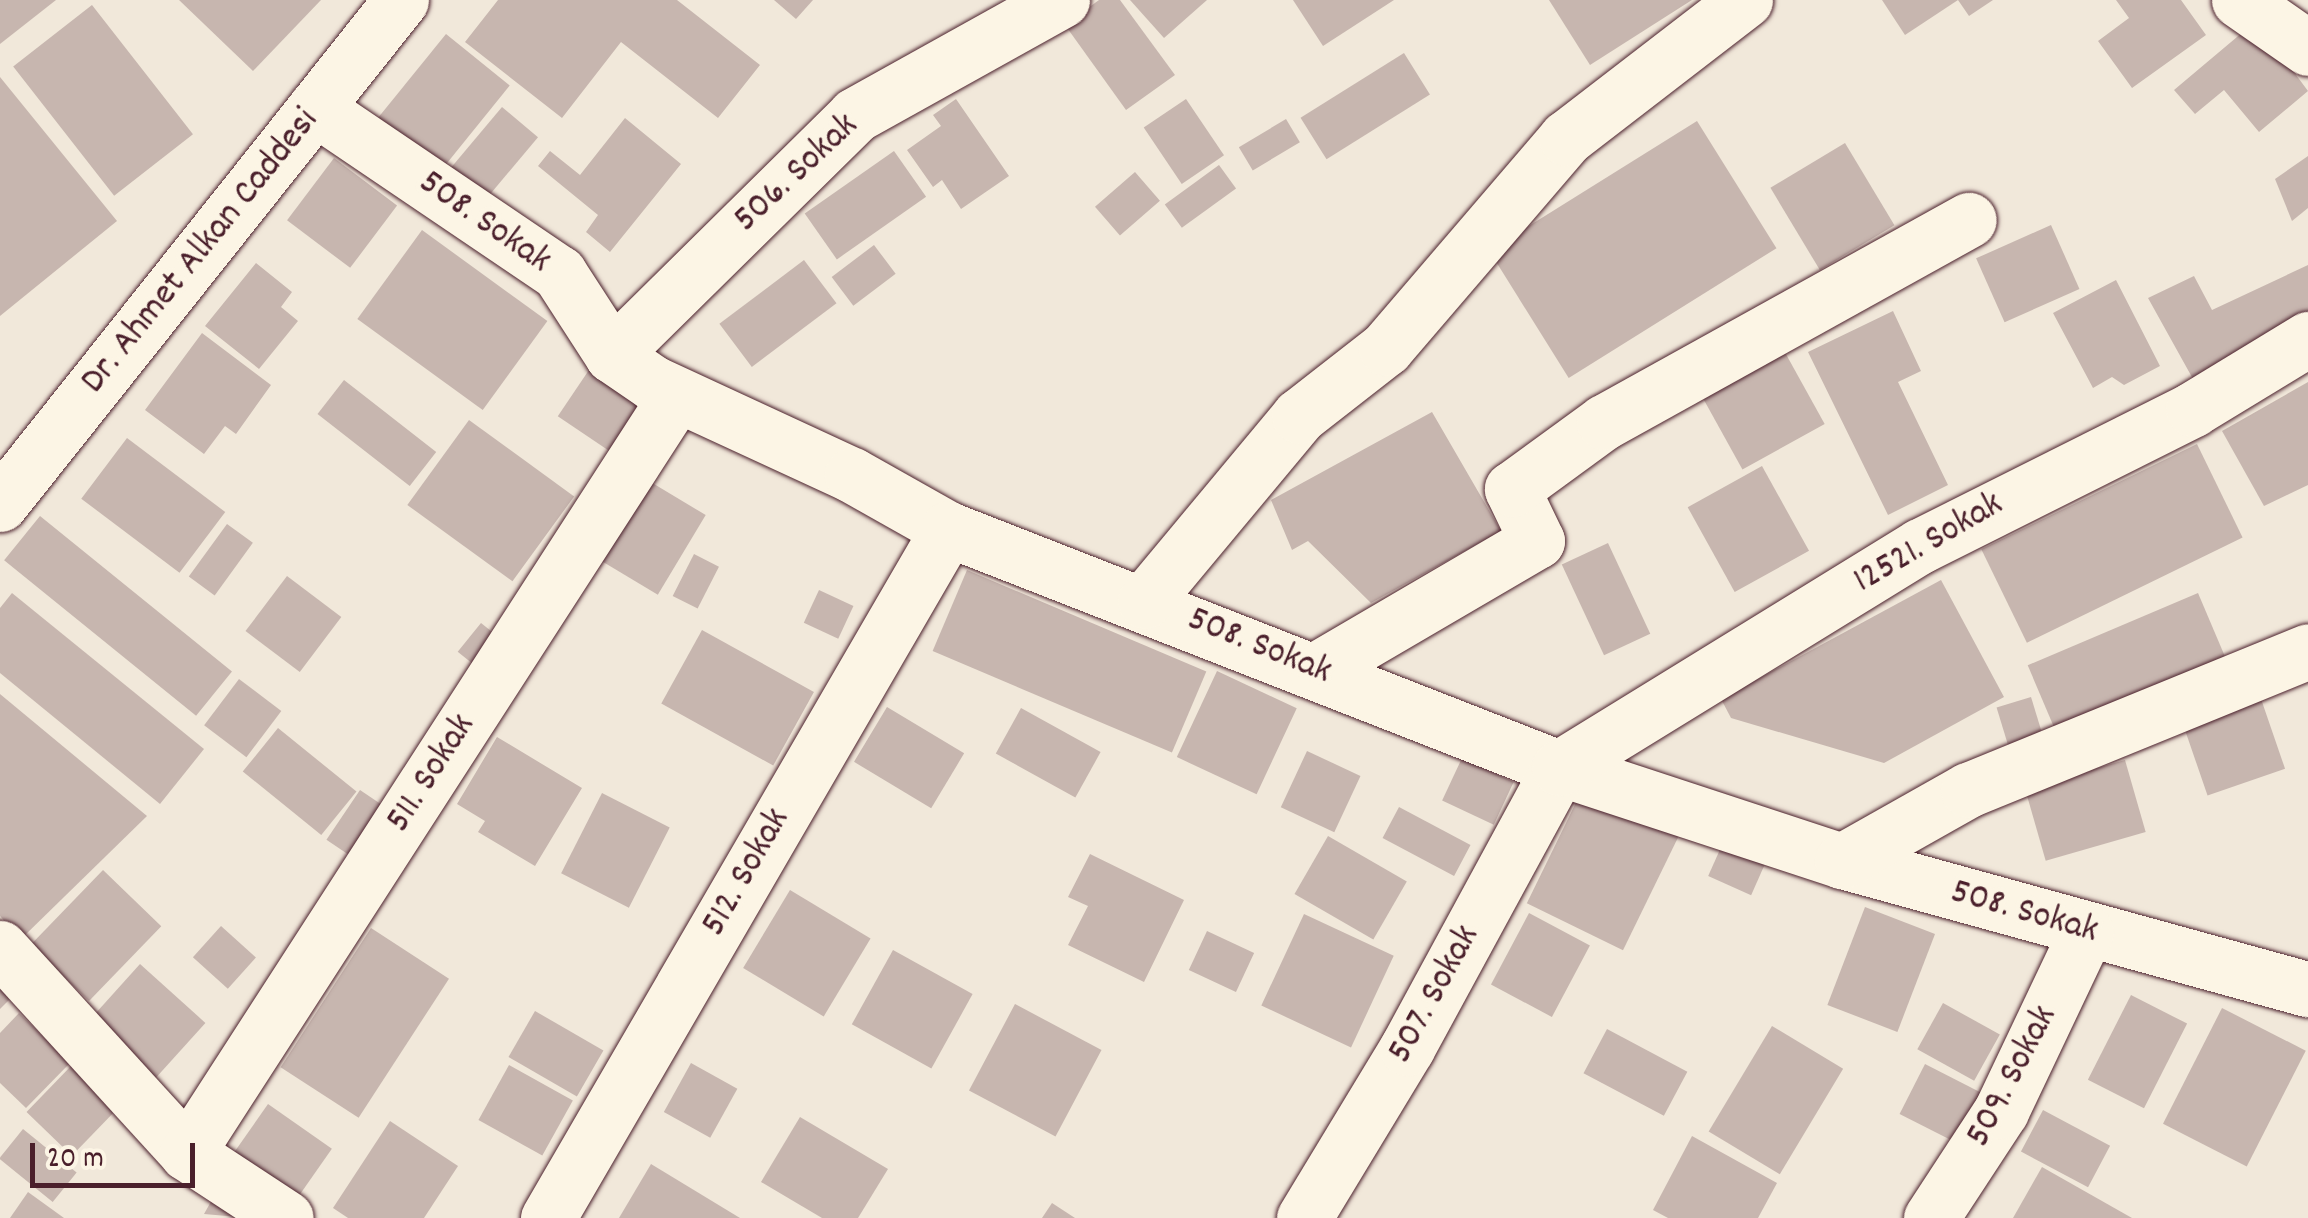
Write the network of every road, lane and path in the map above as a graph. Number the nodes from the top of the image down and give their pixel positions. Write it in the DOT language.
graph roads {
  1 [pos="401,0"];
  2 [pos="1062,0"];
  3 [pos="1745,0"];
  4 [pos="2239,0"];
  5 [pos="2308,48"];
  6 [pos="315,108"];
  7 [pos="1970,220"];
  8 [pos="2308,339"];
  9 [pos="612,354"];
  10 [pos="676,396"];
  11 [pos="0,504"];
  12 [pos="948,529"];
  13 [pos="1145,601"];
  14 [pos="2308,651"];
  15 [pos="1316,670"];
  16 [pos="1560,768"];
  17 [pos="1842,861"];
  18 [pos="2086,932"];
  19 [pos="0,948"];
  20 [pos="2308,988"];
  21 [pos="187,1152"];
  22 [pos="286,1218"];
  23 [pos="548,1218"];
  24 [pos="1304,1218"];
  25 [pos="1931,1218"];
  1 -- 6 [label="street, Dr. Ahmet Alkan Caddesi"];
  2 -- 9 [label="street, 506. Sokak"];
  3 -- 13 [label="street"];
  4 -- 5 [label="street"];
  6 -- 9 [label="street, 508. Sokak"];
  6 -- 11 [label="street, Dr. Ahmet Alkan Caddesi"];
  7 -- 15 [label="street"];
  8 -- 16 [label="street, 12521. Sokak"];
  9 -- 10 [label="street, 508. Sokak"];
  10 -- 12 [label="street, 508. Sokak"];
  10 -- 21 [label="street, 511. Sokak"];
  12 -- 13 [label="street, 508. Sokak"];
  12 -- 23 [label="street, 512. Sokak"];
  13 -- 15 [label="street, 508. Sokak"];
  14 -- 17 [label="street"];
  15 -- 16 [label="street, 508. Sokak"];
  16 -- 17 [label="street, 508. Sokak"];
  16 -- 24 [label="street, 507. Sokak"];
  17 -- 18 [label="street, 508. Sokak"];
  18 -- 20 [label="street, 508. Sokak"];
  18 -- 25 [label="street, 509. Sokak"];
  19 -- 21 [label="street"];
  21 -- 22 [label="street"];
}
